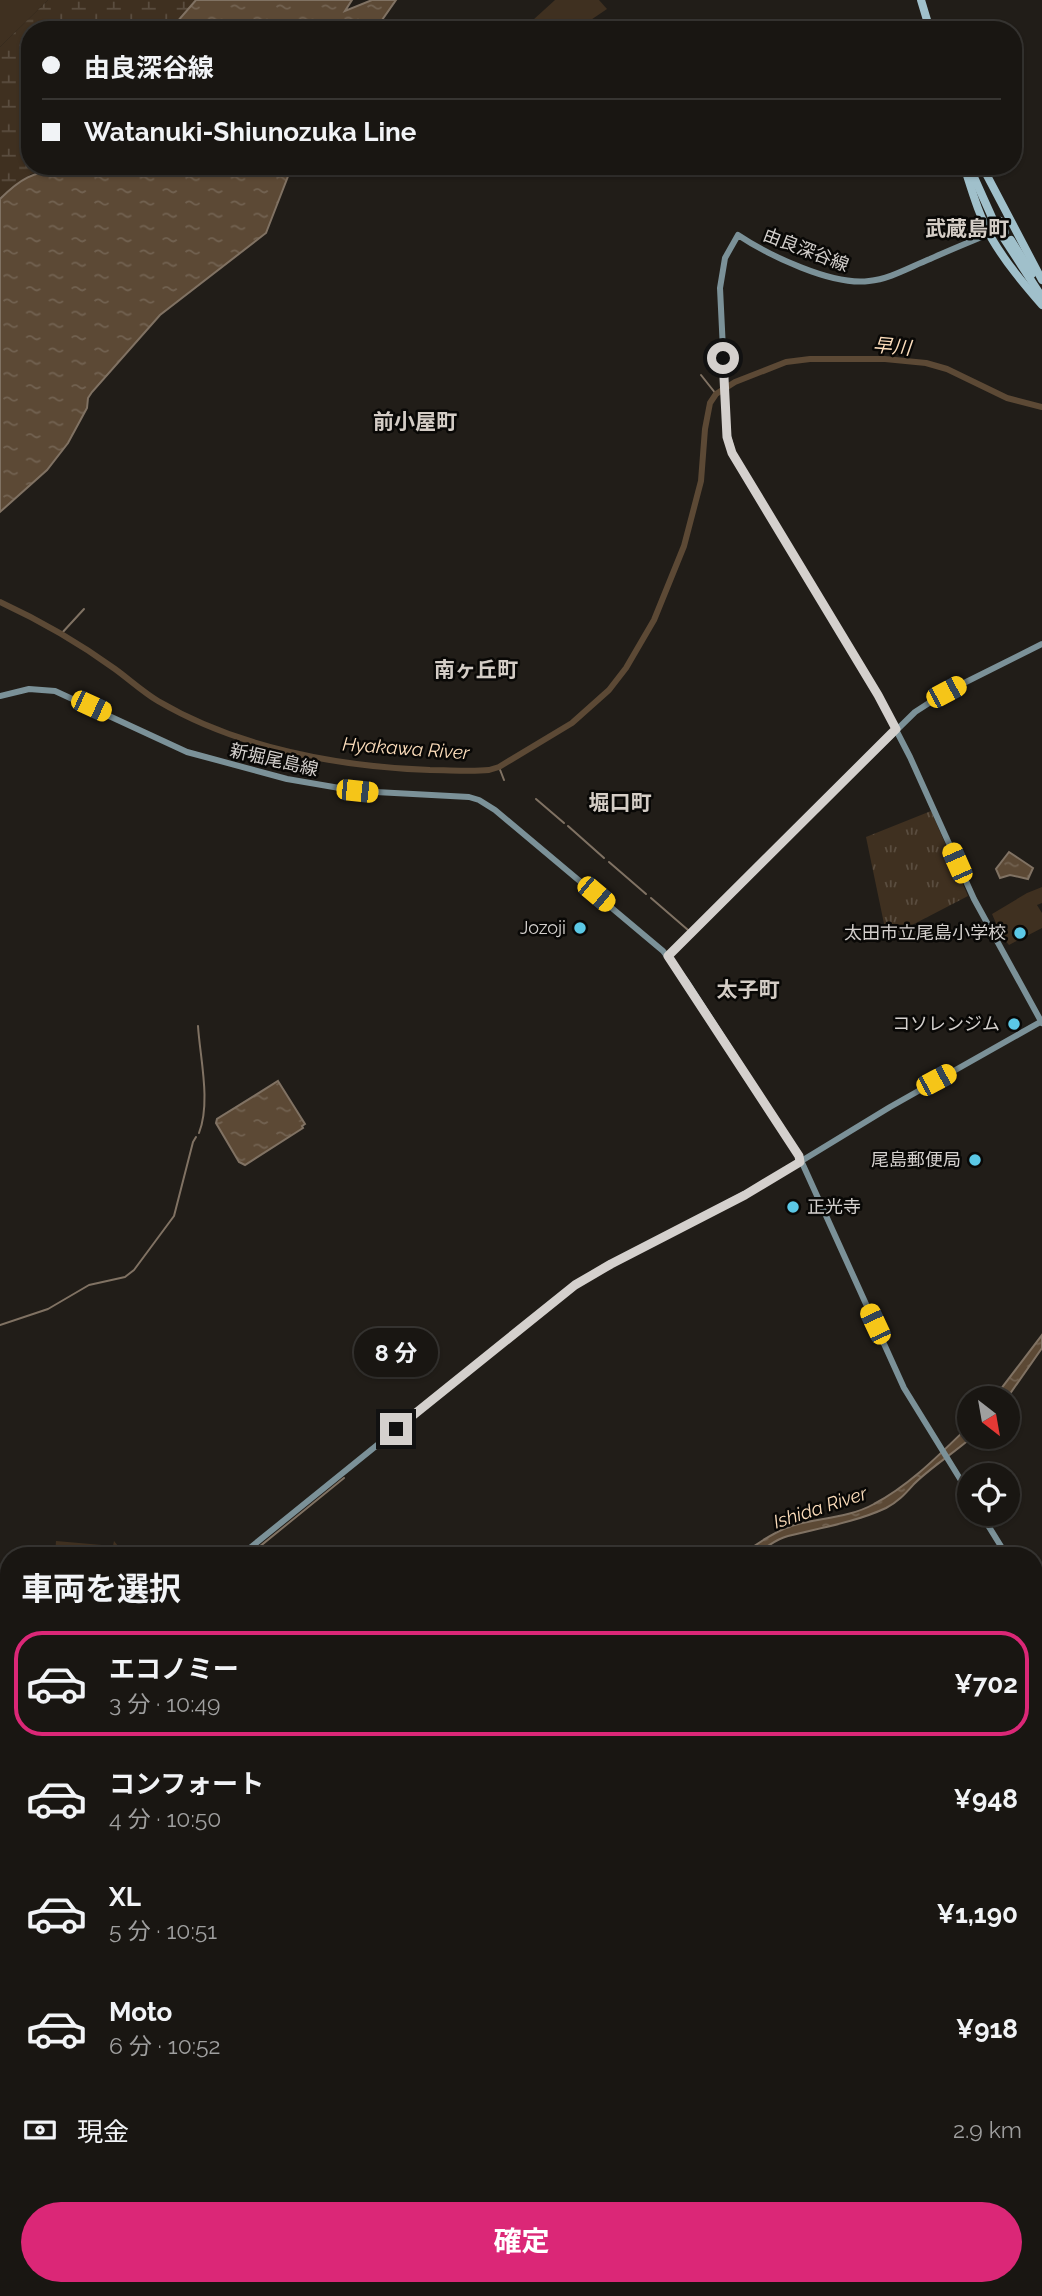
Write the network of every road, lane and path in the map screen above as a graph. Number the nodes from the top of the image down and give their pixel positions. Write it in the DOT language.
graph roads {
  1 [pos="920,0"];
  2 [pos="926,21"];
  3 [pos="971,175"];
  4 [pos="973,175"];
  5 [pos="987,175"];
  6 [pos="1012,224"];
  7 [pos="989,233"];
  8 [pos="1003,233"];
  9 [pos="1042,280"];
  10 [pos="1042,289"];
  11 [pos="1042,297"];
  12 [pos="1042,305"];
  13 [pos="1042,644"];
  14 [pos="0,696"];
  15 [pos="896,729"];
  16 [pos="668,956"];
  17 [pos="1042,1022"];
  18 [pos="800,1162"];
  19 [pos="957,1476"];
  20 [pos="988,1526"];
  21 [pos="251,1547"];
  22 [pos="1001,1547"];
  1 -- 2 [label="highway"];
  3 -- 7 [label="highway"];
  4 -- 8 [label="highway"];
  5 -- 6 [label="highway"];
  6 -- 7 [label="main road, 由良深谷線"];
  6 -- 9 [label="highway"];
  7 -- 12 [label="highway"];
  7 -- 15 [label="main road, 由良深谷線"];
  8 -- 10 [label="highway"];
  8 -- 11 [label="highway"];
  13 -- 15 [label="main road"];
  14 -- 16 [label="main road, 新堀尾島線"];
  15 -- 16 [label="main road"];
  15 -- 17 [label="main road, 由良深谷線"];
  16 -- 18 [label="main road, 新堀尾島線"];
  17 -- 18 [label="main road"];
  18 -- 19 [label="main road"];
  18 -- 21 [label="main road"];
  20 -- 22 [label="main road"];
}
